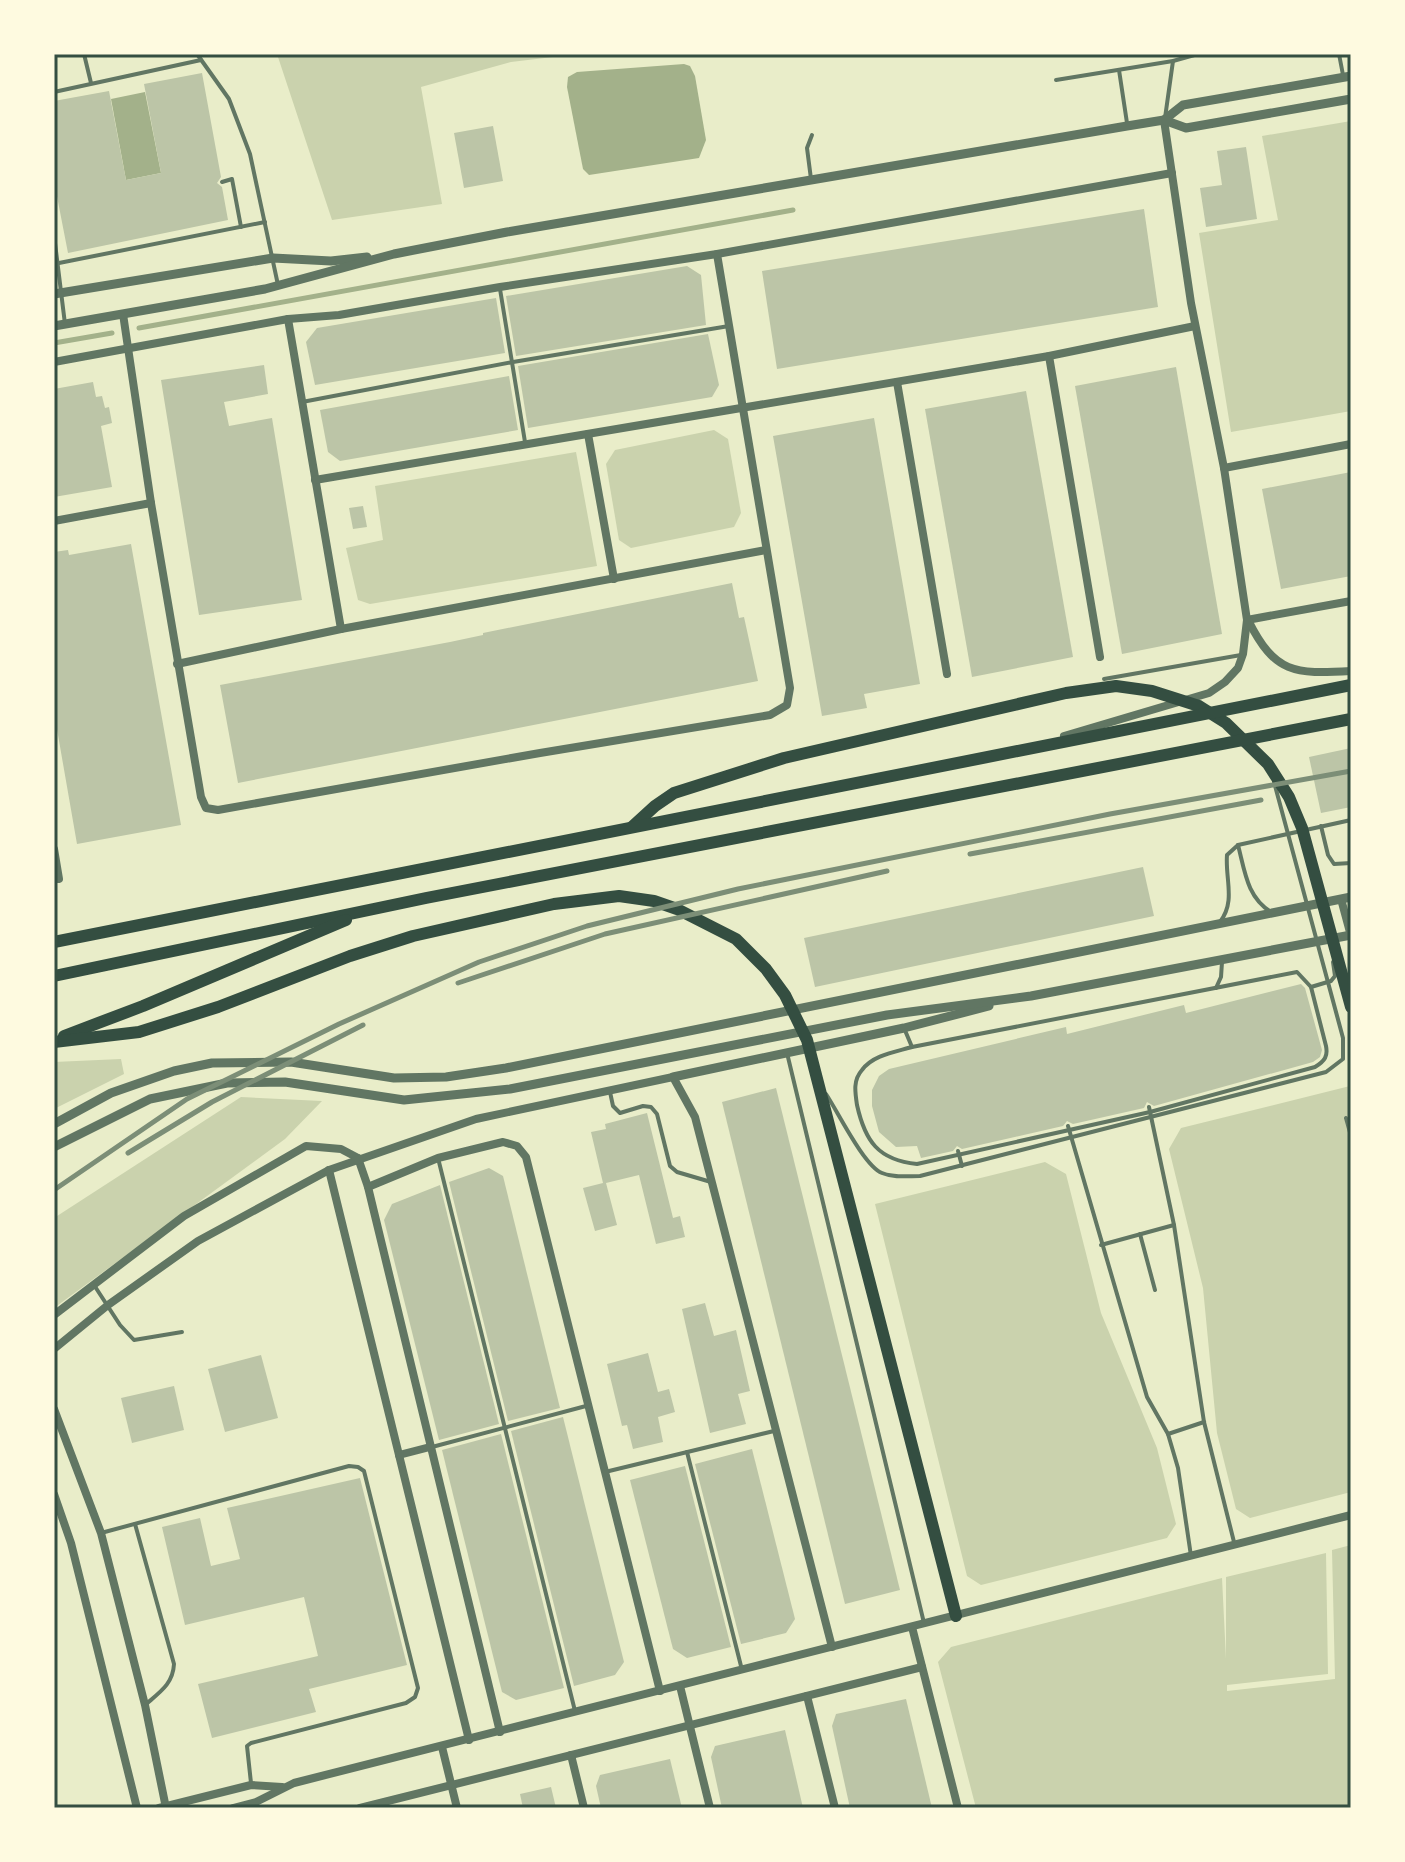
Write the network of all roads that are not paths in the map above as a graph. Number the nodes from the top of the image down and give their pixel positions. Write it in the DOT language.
graph roads {
  1 [pos="84,54"];
  2 [pos="197,54"];
  3 [pos="1198,54"];
  4 [pos="1339,54"];
  5 [pos="201,60"];
  6 [pos="1173,61"];
  7 [pos="1119,70"];
  8 [pos="1347,76"];
  9 [pos="1056,80"];
  10 [pos="91,83"];
  11 [pos="54,92"];
  12 [pos="1351,99"];
  13 [pos="1164,120"];
  14 [pos="1127,126"];
  15 [pos="812,135"];
  16 [pos="1172,173"];
  17 [pos="811,180"];
  18 [pos="222,182"];
  19 [pos="265,222"];
  20 [pos="241,227"];
  21 [pos="54,235"];
  22 [pos="394,254"];
  23 [pos="717,254"];
  24 [pos="273,258"];
  25 [pos="55,264"];
  26 [pos="278,285"];
  27 [pos="500,287"];
  28 [pos="58,293"];
  29 [pos="123,314"];
  30 [pos="288,319"];
  31 [pos="65,324"];
  32 [pos="54,326"];
  33 [pos="729,326"];
  34 [pos="1195,326"];
  35 [pos="129,349"];
  36 [pos="1049,356"];
  37 [pos="54,362"];
  38 [pos="513,362"];
  39 [pos="897,382"];
  40 [pos="301,402"];
  41 [pos="744,407"];
  42 [pos="588,434"];
  43 [pos="525,444"];
  44 [pos="1351,444"];
  45 [pos="1224,468"];
  46 [pos="315,480"];
  47 [pos="151,503"];
  48 [pos="54,521"];
  49 [pos="766,550"];
  50 [pos="614,579"];
  51 [pos="1351,601"];
  52 [pos="1247,620"];
  53 [pos="341,629"];
  54 [pos="1243,654"];
  55 [pos="1100,657"];
  56 [pos="177,664"];
  57 [pos="1351,671"];
  58 [pos="947,674"];
  59 [pos="1104,679"];
  60 [pos="1351,685"];
  61 [pos="1351,719"];
  62 [pos="1017,750"];
  63 [pos="1268,764"];
  64 [pos="1351,820"];
  65 [pos="1321,826"];
  66 [pos="630,828"];
  67 [pos="1238,845"];
  68 [pos="54,849"];
  69 [pos="1351,863"];
  70 [pos="59,879"];
  71 [pos="1346,898"];
  72 [pos="375,908"];
  73 [pos="1272,913"];
  74 [pos="1219,924"];
  75 [pos="1351,935"];
  76 [pos="1327,939"];
  77 [pos="54,942"];
  78 [pos="1222,960"];
  79 [pos="54,976"];
  80 [pos="1311,987"];
  81 [pos="1215,990"];
  82 [pos="1031,996"];
  83 [pos="1351,1007"];
  84 [pos="904,1028"];
  85 [pos="54,1041"];
  86 [pos="912,1047"];
  87 [pos="787,1053"];
  88 [pos="673,1077"];
  89 [pos="820,1086"];
  90 [pos="610,1090"];
  91 [pos="1221,1091"];
  92 [pos="1223,1100"];
  93 [pos="1150,1110"];
  94 [pos="1346,1118"];
  95 [pos="54,1124"];
  96 [pos="1068,1128"];
  97 [pos="1351,1136"];
  98 [pos="54,1147"];
  99 [pos="958,1151"];
  100 [pos="358,1158"];
  101 [pos="438,1158"];
  102 [pos="962,1166"];
  103 [pos="329,1170"];
  104 [pos="713,1182"];
  105 [pos="368,1187"];
  106 [pos="1174,1225"];
  107 [pos="1140,1234"];
  108 [pos="1101,1245"];
  109 [pos="94,1285"];
  110 [pos="1155,1290"];
  111 [pos="108,1305"];
  112 [pos="54,1315"];
  113 [pos="182,1332"];
  114 [pos="54,1349"];
  115 [pos="588,1405"];
  116 [pos="54,1409"];
  117 [pos="1204,1422"];
  118 [pos="504,1428"];
  119 [pos="776,1430"];
  120 [pos="1168,1434"];
  121 [pos="430,1447"];
  122 [pos="687,1452"];
  123 [pos="399,1455"];
  124 [pos="605,1472"];
  125 [pos="54,1494"];
  126 [pos="1351,1515"];
  127 [pos="135,1524"];
  128 [pos="101,1533"];
  129 [pos="1234,1545"];
  130 [pos="1191,1556"];
  131 [pos="956,1616"];
  132 [pos="925,1624"];
  133 [pos="912,1627"];
  134 [pos="832,1647"];
  135 [pos="922,1667"];
  136 [pos="742,1670"];
  137 [pos="680,1686"];
  138 [pos="660,1691"];
  139 [pos="807,1696"];
  140 [pos="145,1705"];
  141 [pos="575,1713"];
  142 [pos="689,1725"];
  143 [pos="500,1732"];
  144 [pos="469,1740"];
  145 [pos="442,1747"];
  146 [pos="571,1755"];
  147 [pos="251,1785"];
  148 [pos="452,1785"];
  149 [pos="283,1787"];
  150 [pos="137,1808"];
  151 [pos="164,1808"];
  152 [pos="233,1808"];
  153 [pos="360,1808"];
  154 [pos="457,1808"];
  155 [pos="584,1808"];
  156 [pos="710,1808"];
  157 [pos="835,1808"];
  158 [pos="958,1808"];
  1 -- 10 [label="lane"];
  2 -- 5 [label="lane"];
  3 -- 6 [label="lane"];
  4 -- 8 [label="lane"];
  5 -- 10 [label="lane"];
  5 -- 19 [label="lane"];
  6 -- 7 [label="lane"];
  6 -- 13 [label="lane"];
  7 -- 9 [label="lane"];
  7 -- 14 [label="lane"];
  8 -- 13 [label="street"];
  10 -- 11 [label="lane"];
  12 -- 13 [label="street"];
  13 -- 14 [label="street"];
  13 -- 16 [label="street"];
  14 -- 17 [label="street"];
  15 -- 17 [label="lane"];
  16 -- 23 [label="street"];
  16 -- 34 [label="street"];
  17 -- 22 [label="street"];
  18 -- 20 [label="lane"];
  19 -- 20 [label="lane"];
  19 -- 24 [label="lane"];
  20 -- 25 [label="lane"];
  21 -- 25 [label="lane"];
  22 -- 24 [label="street"];
  22 -- 26 [label="street"];
  23 -- 27 [label="street"];
  23 -- 33 [label="street"];
  24 -- 26 [label="lane"];
  24 -- 28 [label="street"];
  25 -- 28 [label="lane"];
  26 -- 29 [label="street"];
  27 -- 30 [label="street"];
  27 -- 38 [label="lane"];
  28 -- 31 [label="lane"];
  29 -- 31 [label="street"];
  29 -- 35 [label="street"];
  30 -- 35 [label="street"];
  30 -- 40 [label="street"];
  31 -- 32 [label="street"];
  33 -- 38 [label="lane"];
  33 -- 41 [label="street"];
  34 -- 36 [label="street"];
  34 -- 45 [label="street"];
  35 -- 37 [label="street"];
  35 -- 47 [label="street"];
  36 -- 39 [label="street"];
  36 -- 55 [label="street"];
  38 -- 40 [label="lane"];
  38 -- 43 [label="lane"];
  39 -- 41 [label="street"];
  39 -- 58 [label="street"];
  40 -- 46 [label="street"];
  41 -- 42 [label="street"];
  41 -- 49 [label="street"];
  42 -- 43 [label="street"];
  42 -- 50 [label="street"];
  43 -- 46 [label="street"];
  44 -- 45 [label="street"];
  45 -- 52 [label="street"];
  46 -- 53 [label="street"];
  47 -- 48 [label="street"];
  47 -- 56 [label="street"];
  49 -- 50 [label="street"];
  49 -- 56 [label="street"];
  50 -- 53 [label="street"];
  51 -- 52 [label="street"];
  52 -- 54 [label="street"];
  52 -- 57 [label="street"];
  53 -- 56 [label="street"];
  54 -- 59 [label="lane"];
  54 -- 62 [label="street"];
  60 -- 62 [label="highway"];
  61 -- 72 [label="highway"];
  62 -- 66 [label="highway"];
  63 -- 66 [label="highway"];
  63 -- 83 [label="highway"];
  63 -- 92 [label="lane"];
  64 -- 65 [label="lane"];
  65 -- 67 [label="lane"];
  65 -- 69 [label="lane"];
  66 -- 77 [label="highway"];
  67 -- 73 [label="lane"];
  67 -- 74 [label="lane"];
  68 -- 70 [label="street"];
  71 -- 73 [label="street"];
  71 -- 75 [label="street"];
  72 -- 79 [label="highway"];
  72 -- 85 [label="highway"];
  73 -- 74 [label="street"];
  74 -- 95 [label="street"];
  75 -- 76 [label="street"];
  76 -- 78 [label="street"];
  76 -- 80 [label="lane"];
  78 -- 81 [label="lane"];
  78 -- 82 [label="street"];
  80 -- 81 [label="lane"];
  80 -- 93 [label="lane"];
  81 -- 86 [label="lane"];
  82 -- 84 [label="street"];
  82 -- 98 [label="street"];
  84 -- 86 [label="lane"];
  84 -- 87 [label="street"];
  85 -- 89 [label="highway"];
  86 -- 96 [label="lane"];
  87 -- 88 [label="street"];
  87 -- 132 [label="lane"];
  88 -- 90 [label="street"];
  88 -- 104 [label="street"];
  89 -- 102 [label="lane"];
  89 -- 131 [label="highway"];
  90 -- 100 [label="street"];
  90 -- 104 [label="lane"];
  91 -- 92 [label="lane"];
  92 -- 102 [label="lane"];
  93 -- 96 [label="lane"];
  93 -- 106 [label="lane"];
  94 -- 97 [label="lane"];
  96 -- 108 [label="lane"];
  99 -- 102 [label="lane"];
  100 -- 103 [label="street"];
  100 -- 105 [label="street"];
  100 -- 109 [label="street"];
  101 -- 105 [label="street"];
  101 -- 115 [label="street"];
  101 -- 118 [label="lane"];
  103 -- 111 [label="street"];
  103 -- 123 [label="street"];
  104 -- 119 [label="street"];
  105 -- 121 [label="street"];
  106 -- 107 [label="lane"];
  106 -- 117 [label="lane"];
  107 -- 108 [label="lane"];
  107 -- 110 [label="lane"];
  108 -- 120 [label="lane"];
  109 -- 111 [label="lane"];
  109 -- 112 [label="street"];
  111 -- 113 [label="lane"];
  111 -- 114 [label="street"];
  115 -- 118 [label="lane"];
  115 -- 124 [label="street"];
  116 -- 128 [label="street"];
  117 -- 120 [label="lane"];
  117 -- 129 [label="lane"];
  118 -- 121 [label="lane"];
  118 -- 141 [label="lane"];
  119 -- 122 [label="lane"];
  119 -- 134 [label="street"];
  120 -- 130 [label="lane"];
  121 -- 123 [label="street"];
  121 -- 143 [label="street"];
  122 -- 124 [label="lane"];
  122 -- 136 [label="lane"];
  123 -- 144 [label="street"];
  124 -- 138 [label="street"];
  125 -- 150 [label="street"];
  126 -- 129 [label="street"];
  127 -- 128 [label="lane"];
  127 -- 140 [label="lane"];
  127 -- 147 [label="lane"];
  128 -- 140 [label="street"];
  129 -- 130 [label="street"];
  130 -- 131 [label="street"];
  131 -- 132 [label="street"];
  132 -- 133 [label="street"];
  133 -- 134 [label="street"];
  133 -- 135 [label="street"];
  134 -- 136 [label="street"];
  135 -- 139 [label="street"];
  135 -- 158 [label="street"];
  136 -- 137 [label="street"];
  137 -- 138 [label="street"];
  137 -- 142 [label="street"];
  138 -- 141 [label="street"];
  139 -- 142 [label="street"];
  139 -- 157 [label="street"];
  140 -- 151 [label="street"];
  141 -- 143 [label="street"];
  142 -- 146 [label="street"];
  142 -- 156 [label="street"];
  143 -- 144 [label="street"];
  144 -- 145 [label="street"];
  145 -- 148 [label="street"];
  145 -- 149 [label="street"];
  146 -- 148 [label="street"];
  146 -- 155 [label="street"];
  147 -- 149 [label="street"];
  147 -- 151 [label="street"];
  148 -- 153 [label="street"];
  148 -- 154 [label="street"];
  149 -- 152 [label="street"];
}
